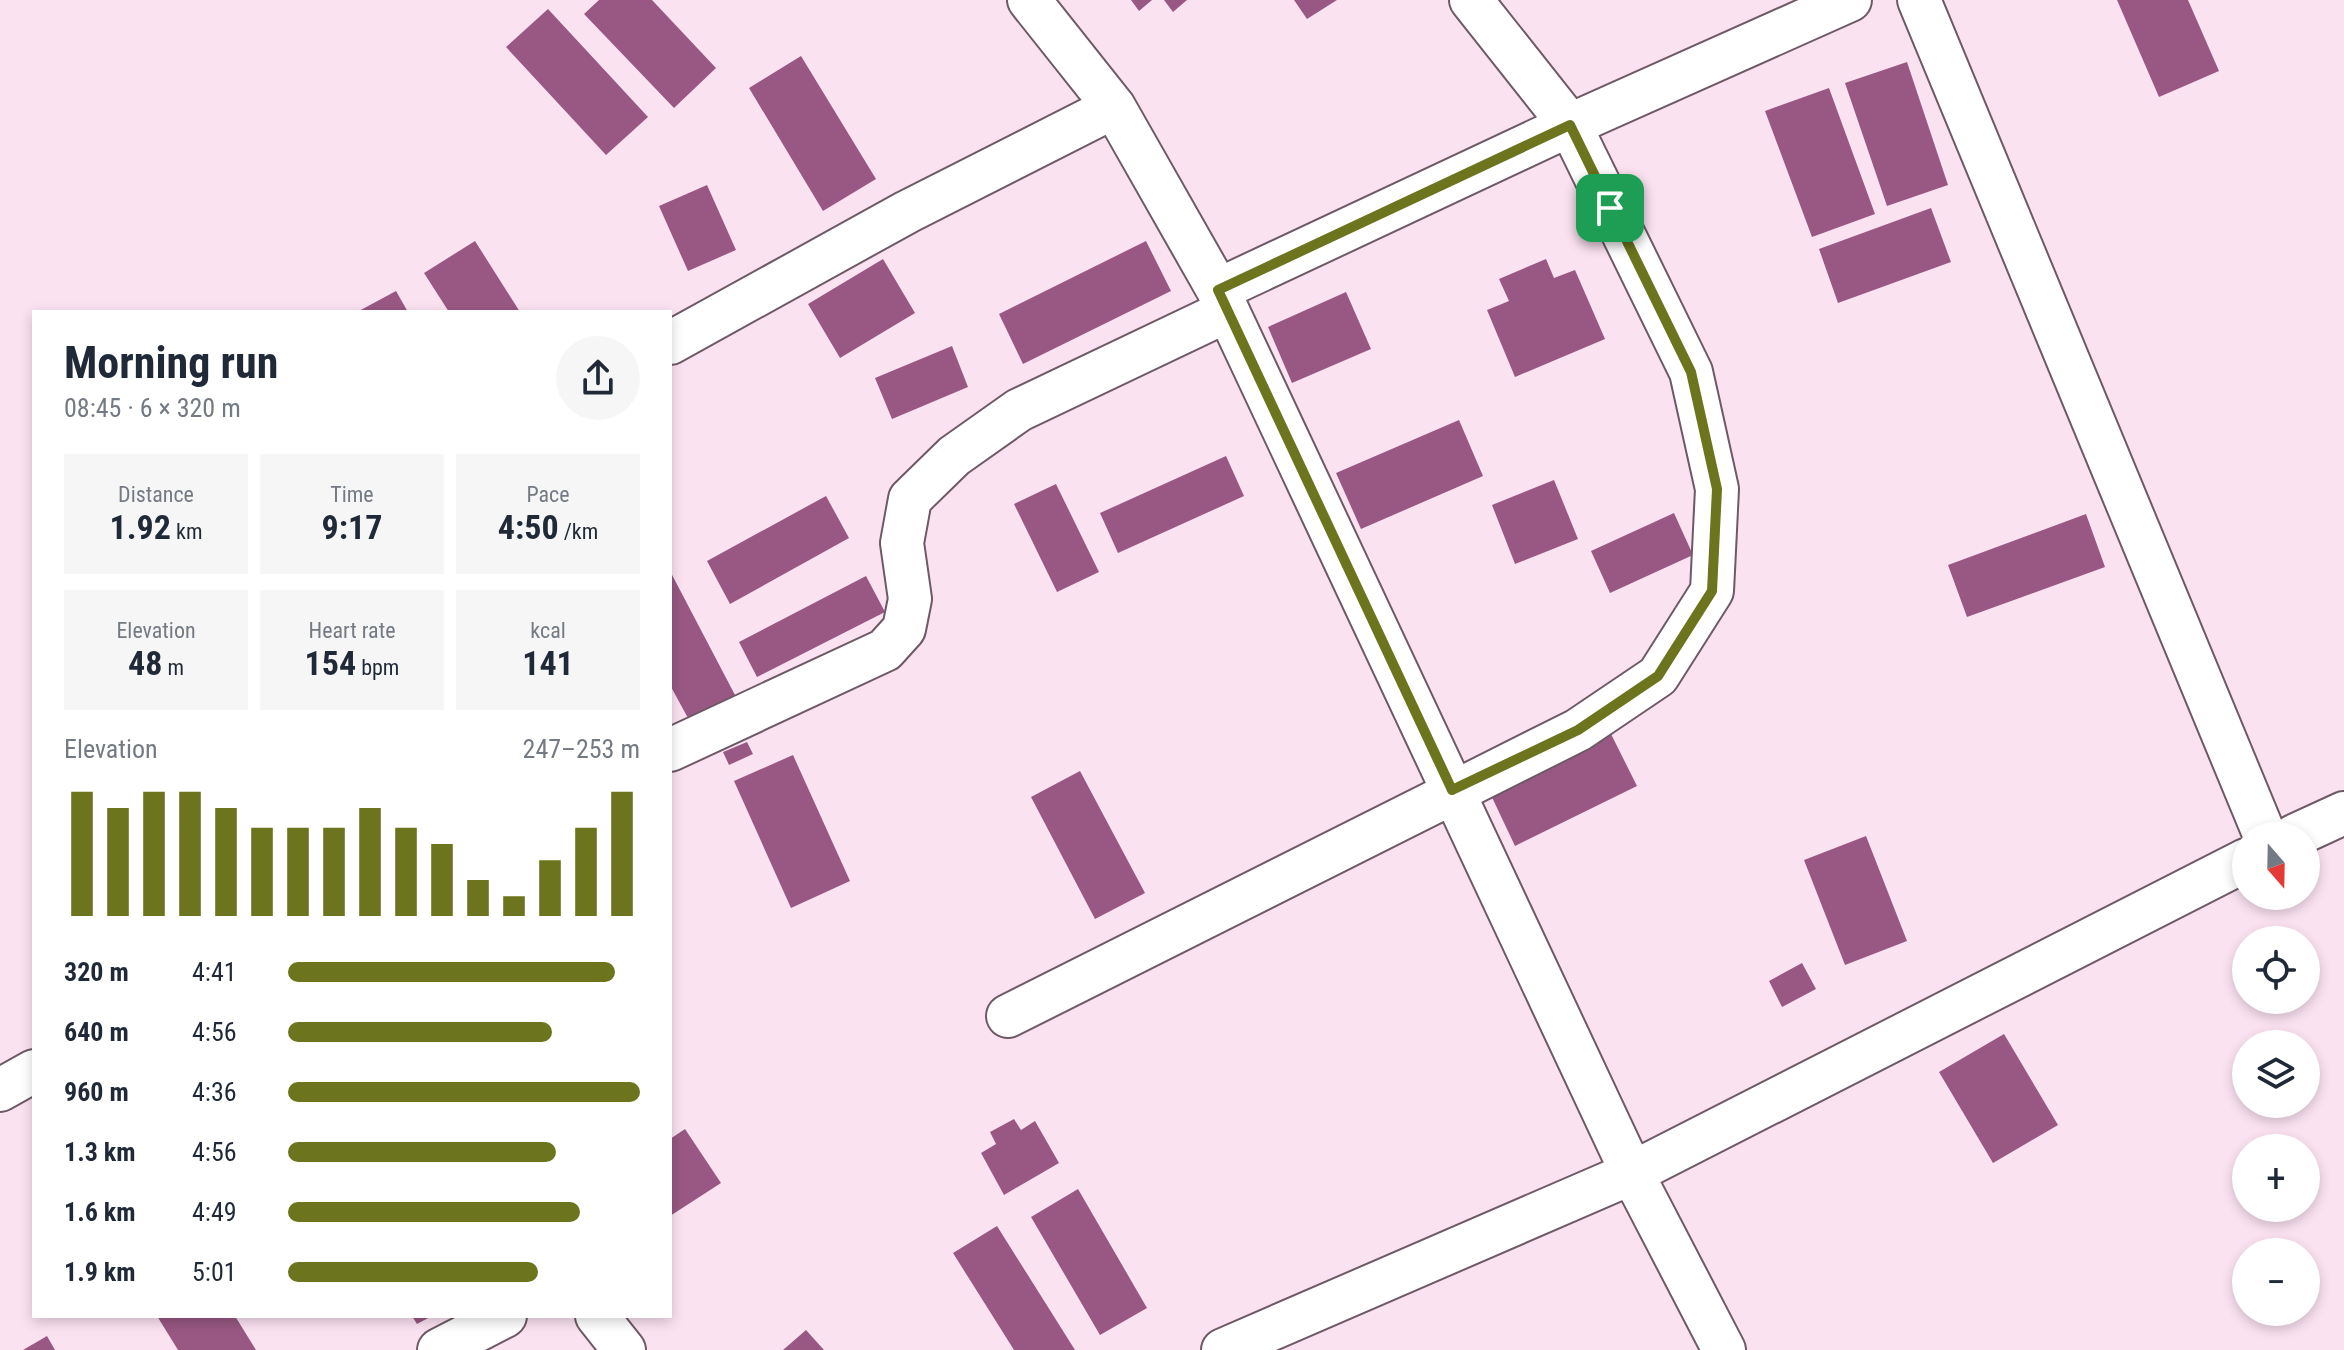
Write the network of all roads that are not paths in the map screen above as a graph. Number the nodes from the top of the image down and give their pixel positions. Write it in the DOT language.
graph roads {
  1 [pos="1029,0"];
  2 [pos="1471,0"];
  3 [pos="1850,0"];
  4 [pos="1919,0"];
  5 [pos="1114,107"];
  6 [pos="1570,125"];
  7 [pos="1223,300"];
  8 [pos="672,342"];
  9 [pos="672,749"];
  10 [pos="1452,790"];
  11 [pos="2344,813"];
  12 [pos="2259,822"];
  13 [pos="2320,824"];
  14 [pos="2232,867"];
  15 [pos="1008,1016"];
  16 [pos="32,1072"];
  17 [pos="0,1090"];
  18 [pos="1632,1173"];
  19 [pos="501,1318"];
  20 [pos="599,1318"];
  21 [pos="439,1350"];
  22 [pos="624,1350"];
  23 [pos="1223,1350"];
  24 [pos="1724,1350"];
  1 -- 5 [label="street"];
  2 -- 6 [label="street"];
  3 -- 6 [label="street"];
  4 -- 12 [label="street"];
  5 -- 7 [label="street"];
  5 -- 8 [label="street"];
  6 -- 7 [label="street"];
  6 -- 10 [label="street"];
  7 -- 9 [label="street"];
  7 -- 10 [label="street"];
  10 -- 15 [label="street"];
  10 -- 18 [label="street"];
  11 -- 13 [label="street"];
  14 -- 18 [label="street"];
  16 -- 17 [label="street"];
  18 -- 23 [label="street"];
  18 -- 24 [label="street"];
  19 -- 21 [label="street"];
  20 -- 22 [label="street"];
}
